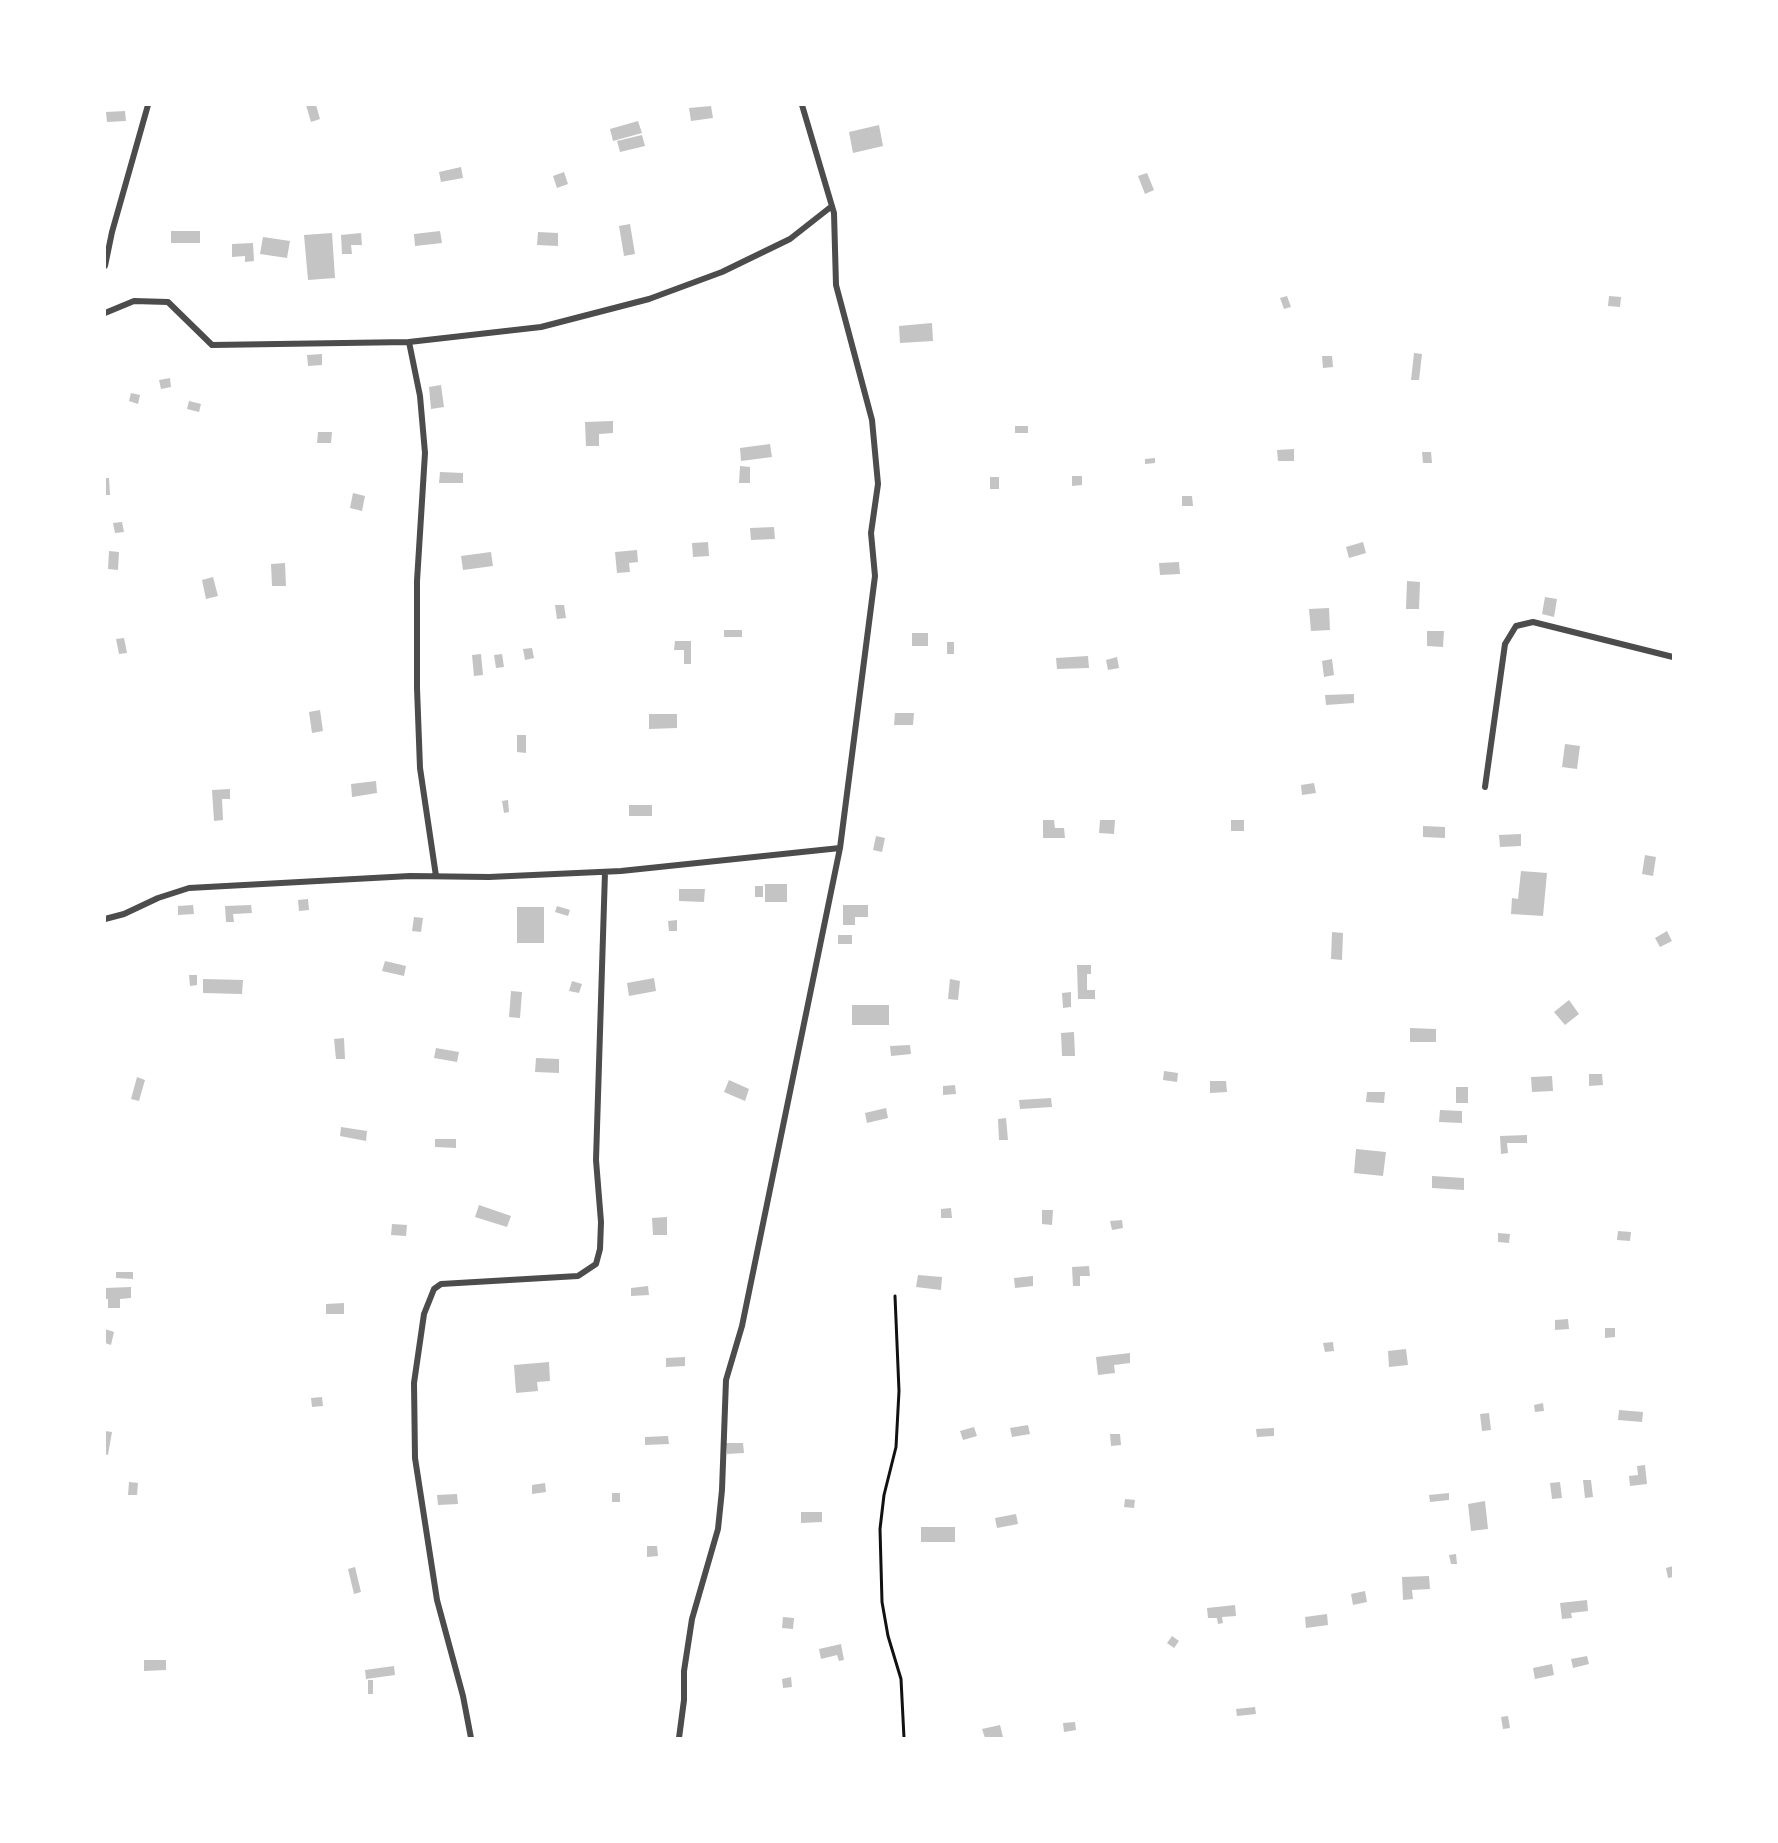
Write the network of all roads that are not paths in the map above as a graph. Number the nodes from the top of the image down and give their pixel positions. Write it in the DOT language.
graph roads {
  1 [pos="148,105"];
  2 [pos="802,105"];
  3 [pos="832,206"];
  4 [pos="105,266"];
  5 [pos="105,314"];
  6 [pos="409,342"];
  7 [pos="1673,657"];
  8 [pos="1485,787"];
  9 [pos="840,848"];
  10 [pos="605,872"];
  11 [pos="436,876"];
  12 [pos="105,919"];
  13 [pos="471,1738"];
  14 [pos="679,1738"];
  1 -- 4 [label="street"];
  2 -- 3 [label="street"];
  3 -- 6 [label="street"];
  3 -- 9 [label="street"];
  5 -- 6 [label="street"];
  6 -- 11 [label="street"];
  7 -- 8 [label="street"];
  9 -- 10 [label="street"];
  9 -- 14 [label="street"];
  10 -- 11 [label="street"];
  10 -- 13 [label="street"];
  11 -- 12 [label="street"];
}
